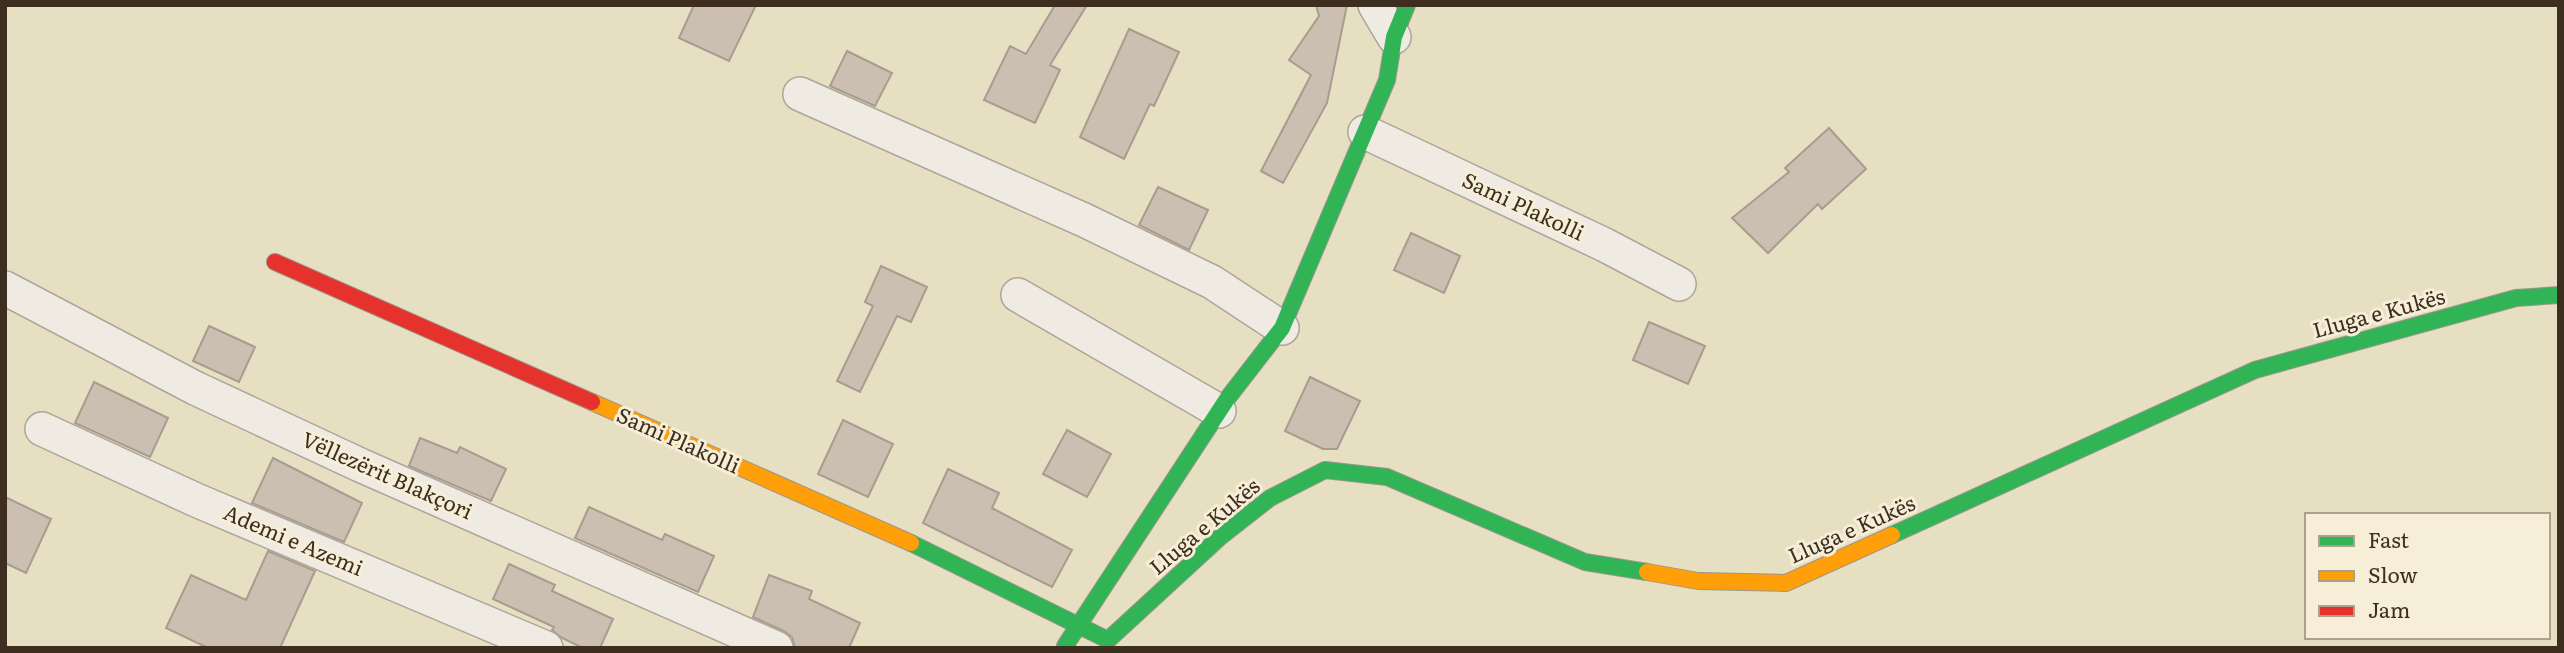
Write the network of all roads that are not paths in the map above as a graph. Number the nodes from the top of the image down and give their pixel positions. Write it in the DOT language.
graph roads {
  1 [pos="1375,5"];
  2 [pos="1407,5"];
  3 [pos="1394,37"];
  4 [pos="800,94"];
  5 [pos="1365,132"];
  6 [pos="275,262"];
  7 [pos="1679,284"];
  8 [pos="5,288"];
  9 [pos="1018,295"];
  10 [pos="2559,295"];
  11 [pos="1282,328"];
  12 [pos="1219,411"];
  13 [pos="42,429"];
  14 [pos="1079,625"];
  15 [pos="546,648"];
  16 [pos="776,648"];
  17 [pos="1064,648"];
  1 -- 3 [label="street"];
  2 -- 3 [label="street"];
  3 -- 5 [label="street"];
  4 -- 11 [label="street"];
  5 -- 7 [label="street, Sami Plakolli"];
  5 -- 11 [label="street"];
  6 -- 14 [label="street, Sami Plakolli"];
  8 -- 16 [label="street, Vëllezërit Blakçori"];
  9 -- 12 [label="street"];
  10 -- 14 [label="street, Lluga e Kukës"];
  11 -- 12 [label="street"];
  12 -- 14 [label="street"];
  13 -- 15 [label="street, Ademi e Azemi"];
  14 -- 17 [label="street"];
}
